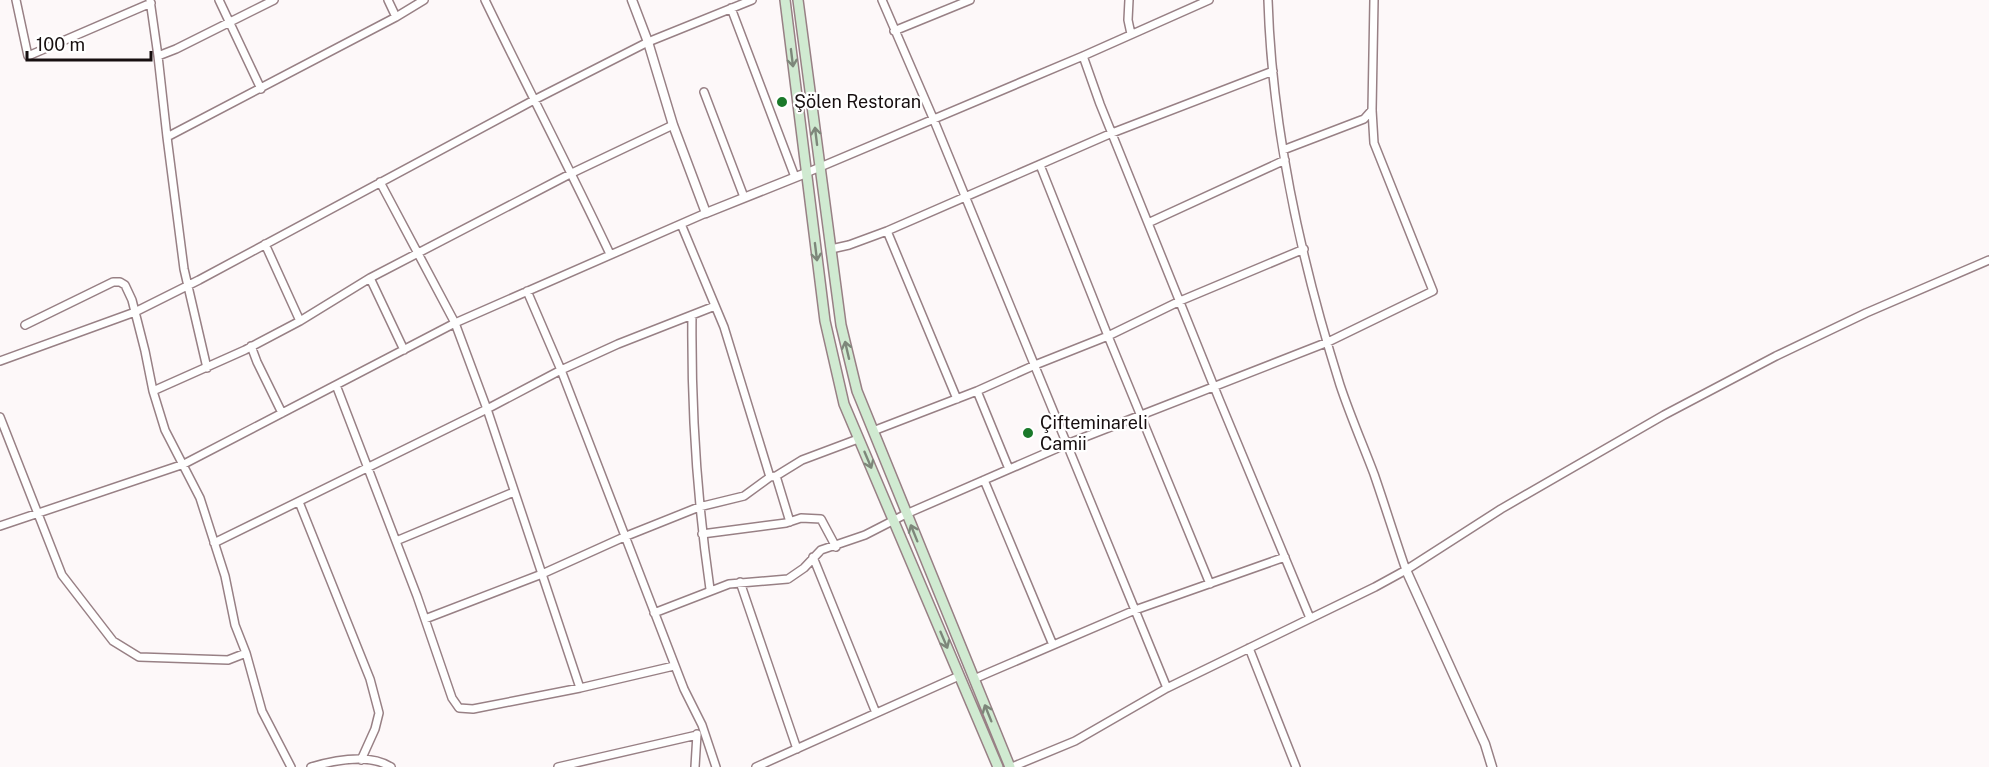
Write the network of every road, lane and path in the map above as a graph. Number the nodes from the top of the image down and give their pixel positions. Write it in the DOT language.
graph roads {
  1 [pos="16,0"];
  2 [pos="219,0"];
  3 [pos="274,0"];
  4 [pos="388,0"];
  5 [pos="424,0"];
  6 [pos="485,0"];
  7 [pos="632,0"];
  8 [pos="752,0"];
  9 [pos="785,0"];
  10 [pos="798,0"];
  11 [pos="882,0"];
  12 [pos="968,0"];
  13 [pos="1129,0"];
  14 [pos="1209,0"];
  15 [pos="1268,0"];
  16 [pos="1374,0"];
  17 [pos="150,1"];
  18 [pos="731,8"];
  19 [pos="396,17"];
  20 [pos="229,23"];
  21 [pos="894,32"];
  22 [pos="1131,34"];
  23 [pos="648,42"];
  24 [pos="158,56"];
  25 [pos="1083,56"];
  26 [pos="1273,71"];
  27 [pos="261,89"];
  28 [pos="704,92"];
  29 [pos="534,100"];
  30 [pos="1372,110"];
  31 [pos="933,118"];
  32 [pos="673,125"];
  33 [pos="1112,134"];
  34 [pos="167,137"];
  35 [pos="1283,150"];
  36 [pos="1286,160"];
  37 [pos="1040,165"];
  38 [pos="820,167"];
  39 [pos="572,173"];
  40 [pos="806,173"];
  41 [pos="795,177"];
  42 [pos="380,182"];
  43 [pos="744,197"];
  44 [pos="966,198"];
  45 [pos="706,213"];
  46 [pos="1148,223"];
  47 [pos="681,224"];
  48 [pos="887,231"];
  49 [pos="265,244"];
  50 [pos="831,249"];
  51 [pos="1304,249"];
  52 [pos="418,254"];
  53 [pos="610,254"];
  54 [pos="1989,260"];
  55 [pos="370,278"];
  56 [pos="188,285"];
  57 [pos="527,291"];
  58 [pos="1180,300"];
  59 [pos="715,306"];
  60 [pos="135,312"];
  61 [pos="692,315"];
  62 [pos="300,321"];
  63 [pos="455,323"];
  64 [pos="25,325"];
  65 [pos="1108,336"];
  66 [pos="1328,342"];
  67 [pos="251,346"];
  68 [pos="404,350"];
  69 [pos="0,361"];
  70 [pos="1035,365"];
  71 [pos="207,368"];
  72 [pos="561,370"];
  73 [pos="336,385"];
  74 [pos="1214,386"];
  75 [pos="153,391"];
  76 [pos="977,391"];
  77 [pos="957,399"];
  78 [pos="487,410"];
  79 [pos="282,413"];
  80 [pos="0,417"];
  81 [pos="1140,417"];
  82 [pos="873,432"];
  83 [pos="858,439"];
  84 [pos="1067,444"];
  85 [pos="184,464"];
  86 [pos="368,468"];
  87 [pos="1009,469"];
  88 [pos="773,476"];
  89 [pos="984,480"];
  90 [pos="514,492"];
  91 [pos="298,502"];
  92 [pos="699,507"];
  93 [pos="37,514"];
  94 [pos="906,514"];
  95 [pos="790,522"];
  96 [pos="894,522"];
  97 [pos="0,526"];
  98 [pos="702,534"];
  99 [pos="624,537"];
  100 [pos="396,541"];
  101 [pos="214,543"];
  102 [pos="836,547"];
  103 [pos="813,557"];
  104 [pos="1285,557"];
  105 [pos="1406,570"];
  106 [pos="542,574"];
  107 [pos="740,582"];
  108 [pos="1209,584"];
  109 [pos="711,590"];
  110 [pos="1135,610"];
  111 [pos="654,613"];
  112 [pos="1310,618"];
  113 [pos="425,619"];
  114 [pos="1053,645"];
  115 [pos="1249,648"];
  116 [pos="246,653"];
  117 [pos="674,666"];
  118 [pos="959,676"];
  119 [pos="974,679"];
  120 [pos="580,688"];
  121 [pos="1167,688"];
  122 [pos="876,713"];
  123 [pos="702,725"];
  124 [pos="697,735"];
  125 [pos="797,748"];
  126 [pos="361,760"];
  127 [pos="291,767"];
  128 [pos="311,767"];
  129 [pos="391,767"];
  130 [pos="558,767"];
  131 [pos="695,767"];
  132 [pos="716,767"];
  133 [pos="756,767"];
  134 [pos="998,767"];
  135 [pos="1011,767"];
  136 [pos="1296,767"];
  137 [pos="1492,767"];
  1 -- 17 [label="street"];
  2 -- 20 [label="street"];
  3 -- 20 [label="street"];
  4 -- 19 [label="street"];
  5 -- 19 [label="street"];
  6 -- 29 [label="street"];
  7 -- 23 [label="street"];
  8 -- 18 [label="street"];
  9 -- 40 [label="main road, one-way"];
  38 -- 10 [label="main road, one-way"];
  11 -- 21 [label="street"];
  12 -- 21 [label="street"];
  13 -- 22 [label="street"];
  14 -- 22 [label="street"];
  15 -- 26 [label="street"];
  16 -- 30 [label="street"];
  17 -- 24 [label="street"];
  18 -- 23 [label="street"];
  18 -- 41 [label="street"];
  19 -- 27 [label="street"];
  20 -- 24 [label="street"];
  20 -- 27 [label="street"];
  21 -- 31 [label="street"];
  22 -- 25 [label="street"];
  23 -- 29 [label="street"];
  23 -- 32 [label="street"];
  24 -- 34 [label="street"];
  25 -- 31 [label="street"];
  25 -- 33 [label="street"];
  26 -- 33 [label="street"];
  26 -- 35 [label="street"];
  27 -- 34 [label="street"];
  28 -- 43 [label="street"];
  29 -- 39 [label="street"];
  29 -- 42 [label="street"];
  30 -- 35 [label="street"];
  30 -- 66 [label="street"];
  31 -- 38 [label="street"];
  31 -- 44 [label="street"];
  32 -- 39 [label="street"];
  32 -- 45 [label="street"];
  33 -- 37 [label="street"];
  33 -- 46 [label="street"];
  34 -- 56 [label="street"];
  35 -- 36 [label="street"];
  36 -- 46 [label="street"];
  36 -- 51 [label="street"];
  37 -- 44 [label="street"];
  37 -- 65 [label="street"];
  38 -- 40 [label="street"];
  38 -- 50 [label="main road"];
  39 -- 52 [label="street"];
  39 -- 53 [label="street"];
  40 -- 41 [label="street"];
  40 -- 83 [label="main road, one-way"];
  41 -- 43 [label="street"];
  42 -- 49 [label="street"];
  42 -- 52 [label="street"];
  43 -- 45 [label="street"];
  44 -- 48 [label="street"];
  44 -- 70 [label="street"];
  45 -- 47 [label="street"];
  46 -- 58 [label="street"];
  47 -- 53 [label="street"];
  47 -- 59 [label="street"];
  48 -- 50 [label="street"];
  48 -- 77 [label="street"];
  49 -- 56 [label="street"];
  49 -- 62 [label="street"];
  82 -- 50 [label="main road, one-way"];
  51 -- 58 [label="street"];
  51 -- 66 [label="street"];
  52 -- 55 [label="street"];
  52 -- 63 [label="street"];
  53 -- 57 [label="street"];
  54 -- 105 [label="street"];
  55 -- 62 [label="street"];
  55 -- 68 [label="street"];
  56 -- 60 [label="street"];
  56 -- 71 [label="street"];
  57 -- 63 [label="street"];
  57 -- 72 [label="street"];
  58 -- 65 [label="street"];
  58 -- 74 [label="street"];
  59 -- 61 [label="street"];
  59 -- 88 [label="street"];
  60 -- 64 [label="street"];
  60 -- 69 [label="street"];
  60 -- 75 [label="street"];
  61 -- 72 [label="street"];
  61 -- 92 [label="street"];
  62 -- 67 [label="street"];
  63 -- 68 [label="street"];
  63 -- 78 [label="street"];
  65 -- 70 [label="street"];
  65 -- 81 [label="street"];
  66 -- 74 [label="street"];
  66 -- 105 [label="street"];
  67 -- 71 [label="street"];
  67 -- 79 [label="street"];
  68 -- 73 [label="street"];
  70 -- 76 [label="street"];
  70 -- 84 [label="street"];
  71 -- 75 [label="street"];
  72 -- 78 [label="street"];
  72 -- 99 [label="street"];
  73 -- 79 [label="street"];
  73 -- 86 [label="street"];
  74 -- 81 [label="street"];
  74 -- 104 [label="street"];
  75 -- 85 [label="street"];
  76 -- 77 [label="street"];
  76 -- 87 [label="street"];
  77 -- 82 [label="street"];
  78 -- 86 [label="street"];
  78 -- 90 [label="street"];
  79 -- 85 [label="street"];
  80 -- 93 [label="street"];
  81 -- 84 [label="street"];
  81 -- 108 [label="street"];
  82 -- 94 [label="main road"];
  83 -- 88 [label="street"];
  83 -- 96 [label="main road, one-way"];
  84 -- 87 [label="street"];
  84 -- 110 [label="street"];
  85 -- 93 [label="street"];
  85 -- 101 [label="street"];
  86 -- 91 [label="street"];
  86 -- 100 [label="street"];
  87 -- 89 [label="street"];
  88 -- 92 [label="street"];
  88 -- 95 [label="street"];
  89 -- 94 [label="street"];
  89 -- 114 [label="street"];
  90 -- 100 [label="street"];
  90 -- 106 [label="street"];
  91 -- 101 [label="street"];
  91 -- 126 [label="street"];
  92 -- 98 [label="street"];
  92 -- 99 [label="street"];
  93 -- 97 [label="street"];
  93 -- 116 [label="street"];
  94 -- 96 [label="street"];
  119 -- 94 [label="main road, one-way"];
  95 -- 98 [label="street"];
  95 -- 102 [label="street"];
  96 -- 102 [label="street"];
  96 -- 118 [label="main road, one-way"];
  98 -- 109 [label="street"];
  99 -- 106 [label="street"];
  99 -- 111 [label="street"];
  100 -- 113 [label="street"];
  101 -- 116 [label="street"];
  102 -- 103 [label="street"];
  103 -- 107 [label="street"];
  103 -- 122 [label="street"];
  104 -- 108 [label="street"];
  104 -- 112 [label="street"];
  105 -- 112 [label="street"];
  105 -- 137 [label="street"];
  106 -- 113 [label="street"];
  106 -- 120 [label="street"];
  107 -- 109 [label="street"];
  107 -- 125 [label="street"];
  108 -- 110 [label="street"];
  109 -- 111 [label="street"];
  110 -- 114 [label="street"];
  110 -- 121 [label="street"];
  111 -- 117 [label="street"];
  112 -- 115 [label="street"];
  113 -- 120 [label="street"];
  114 -- 119 [label="street"];
  115 -- 121 [label="street"];
  115 -- 136 [label="street"];
  116 -- 127 [label="street"];
  117 -- 120 [label="street"];
  117 -- 123 [label="street"];
  118 -- 122 [label="street"];
  118 -- 134 [label="main road"];
  135 -- 119 [label="main road, one-way"];
  121 -- 135 [label="street"];
  122 -- 125 [label="street"];
  123 -- 124 [label="street"];
  123 -- 132 [label="street"];
  124 -- 130 [label="street"];
  124 -- 131 [label="street"];
  125 -- 133 [label="street"];
  126 -- 128 [label="street"];
  126 -- 129 [label="street"];
}
